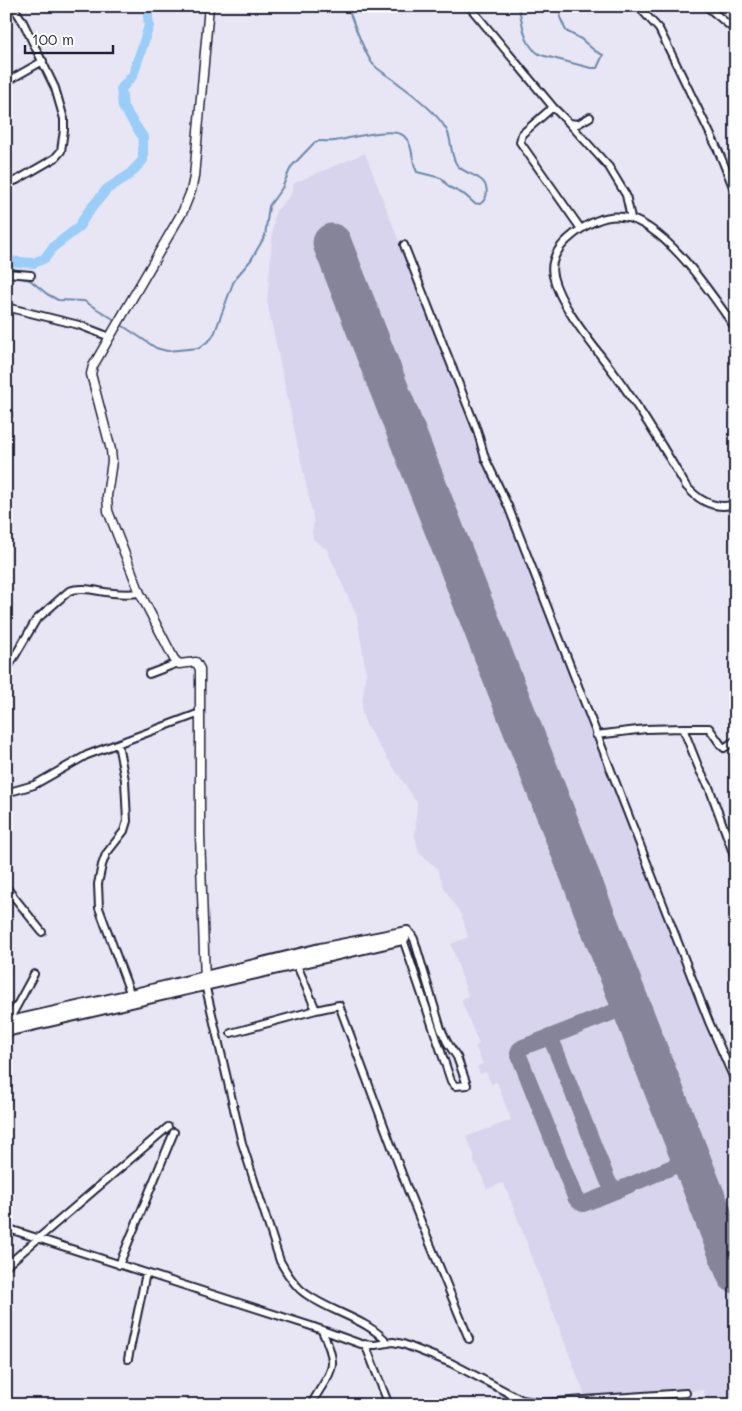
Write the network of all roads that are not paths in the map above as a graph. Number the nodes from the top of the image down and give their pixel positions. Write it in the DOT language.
graph roads {
  1 [pos="13,6"];
  2 [pos="209,6"];
  3 [pos="468,6"];
  4 [pos="638,6"];
  5 [pos="706,6"];
  6 [pos="736,31"];
  7 [pos="43,62"];
  8 [pos="6,82"];
  9 [pos="553,107"];
  10 [pos="590,117"];
  11 [pos="569,123"];
  12 [pos="6,184"];
  13 [pos="736,194"];
  14 [pos="631,218"];
  15 [pos="581,229"];
  16 [pos="404,245"];
  17 [pos="6,272"];
  18 [pos="31,275"];
  19 [pos="6,307"];
  20 [pos="736,328"];
  21 [pos="110,337"];
  22 [pos="736,504"];
  23 [pos="140,593"];
  24 [pos="178,663"];
  25 [pos="6,671"];
  26 [pos="149,674"];
  27 [pos="200,713"];
  28 [pos="683,728"];
  29 [pos="596,735"];
  30 [pos="736,740"];
  31 [pos="118,744"];
  32 [pos="6,793"];
  33 [pos="736,860"];
  34 [pos="6,887"];
  35 [pos="42,932"];
  36 [pos="405,936"];
  37 [pos="296,963"];
  38 [pos="255,969"];
  39 [pos="34,974"];
  40 [pos="205,980"];
  41 [pos="132,998"];
  42 [pos="316,1010"];
  43 [pos="7,1025"];
  44 [pos="231,1033"];
  45 [pos="736,1083"];
  46 [pos="168,1127"];
  47 [pos="174,1132"];
  48 [pos="6,1228"];
  49 [pos="37,1238"];
  50 [pos="120,1265"];
  51 [pos="6,1266"];
  52 [pos="146,1273"];
  53 [pos="322,1330"];
  54 [pos="469,1338"];
  55 [pos="388,1343"];
  56 [pos="365,1344"];
  57 [pos="128,1359"];
  58 [pos="686,1393"];
  59 [pos="311,1405"];
  60 [pos="389,1405"];
  1 -- 7 [label="street"];
  2 -- 21 [label="street"];
  3 -- 9 [label="street"];
  4 -- 13 [label="street"];
  5 -- 6 [label="street"];
  7 -- 8 [label="street"];
  7 -- 12 [label="street"];
  9 -- 11 [label="street"];
  9 -- 15 [label="street"];
  10 -- 11 [label="street"];
  11 -- 14 [label="street"];
  14 -- 15 [label="street"];
  14 -- 20 [label="street"];
  15 -- 22 [label="street"];
  16 -- 29 [label="street"];
  17 -- 18 [label="street"];
  19 -- 21 [label="street"];
  21 -- 23 [label="street"];
  23 -- 24 [label="street"];
  23 -- 25 [label="street"];
  24 -- 26 [label="street"];
  24 -- 27 [label="street"];
  27 -- 31 [label="street"];
  27 -- 40 [label="street"];
  28 -- 29 [label="street"];
  28 -- 30 [label="street"];
  28 -- 33 [label="street"];
  29 -- 45 [label="street"];
  31 -- 32 [label="street"];
  31 -- 41 [label="street"];
  34 -- 35 [label="street"];
  36 -- 36 [label="street"];
  36 -- 37 [label="highway"];
  36 -- 38 [label="highway"];
  37 -- 38 [label="highway"];
  37 -- 42 [label="street"];
  38 -- 40 [label="highway"];
  39 -- 43 [label="street"];
  40 -- 41 [label="highway"];
  40 -- 55 [label="street"];
  41 -- 43 [label="highway"];
  42 -- 44 [label="street"];
  42 -- 54 [label="street"];
  46 -- 49 [label="street"];
  47 -- 50 [label="street"];
  48 -- 49 [label="street"];
  49 -- 50 [label="street"];
  49 -- 51 [label="street"];
  50 -- 52 [label="street"];
  52 -- 53 [label="street"];
  52 -- 57 [label="street"];
  53 -- 56 [label="street"];
  53 -- 59 [label="street"];
  55 -- 56 [label="street"];
  55 -- 58 [label="street"];
  56 -- 60 [label="street"];
}
